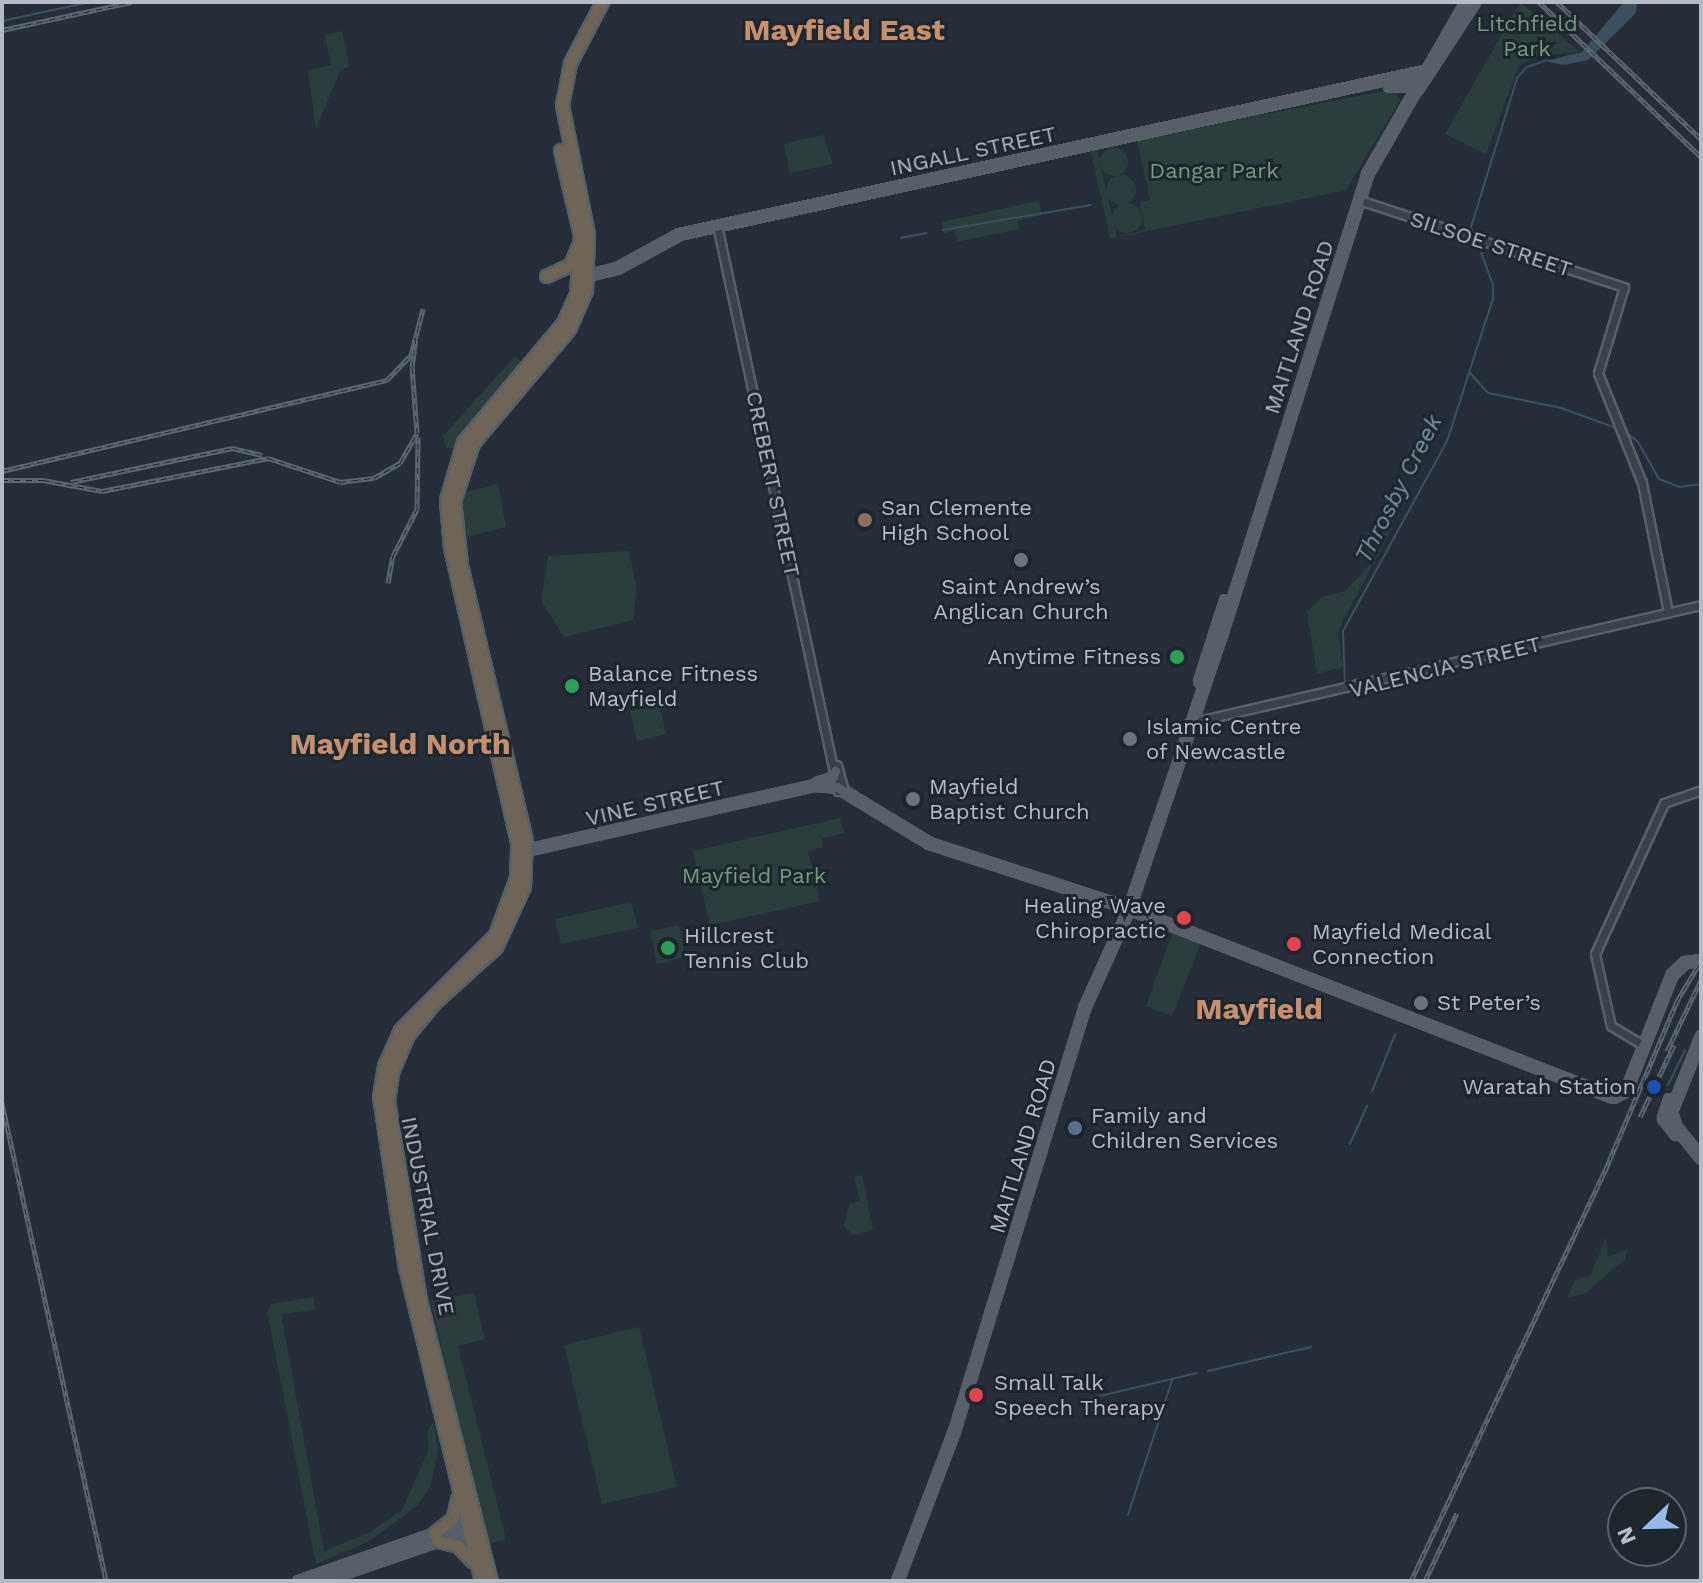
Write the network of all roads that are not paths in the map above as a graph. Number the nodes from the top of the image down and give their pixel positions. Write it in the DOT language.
graph roads {
  1 [pos="594,2"];
  2 [pos="602,2"];
  3 [pos="1466,2"];
  4 [pos="1474,2"];
  5 [pos="1425,71"];
  6 [pos="1395,83"];
  7 [pos="1415,88"];
  8 [pos="1405,107"];
  9 [pos="1359,200"];
  10 [pos="717,225"];
  11 [pos="580,235"];
  12 [pos="546,276"];
  13 [pos="585,277"];
  14 [pos="1701,605"];
  15 [pos="1668,612"];
  16 [pos="1189,723"];
  17 [pos="830,744"];
  18 [pos="835,771"];
  19 [pos="800,788"];
  20 [pos="1701,790"];
  21 [pos="844,792"];
  22 [pos="522,851"];
  23 [pos="1129,908"];
  24 [pos="1696,960"];
  25 [pos="1701,1036"];
  26 [pos="1643,1045"];
  27 [pos="1671,1103"];
  28 [pos="1701,1160"];
  29 [pos="457,1485"];
  30 [pos="472,1525"];
  31 [pos="435,1537"];
  32 [pos="298,1581"];
  33 [pos="320,1581"];
  34 [pos="484,1581"];
  35 [pos="897,1581"];
  1 -- 11 [label="highway, INDUSTRIAL DRIVE"];
  2 -- 13 [label="highway, INDUSTRIAL DRIVE"];
  3 -- 5 [label="main road, MAITLAND ROAD"];
  4 -- 7 [label="main road, MAITLAND ROAD"];
  5 -- 6 [label="main road, INGALL STREET"];
  5 -- 7 [label="main road, MAITLAND ROAD"];
  6 -- 7 [label="main road"];
  6 -- 8 [label="main road"];
  6 -- 10 [label="main road, INGALL STREET"];
  7 -- 8 [label="main road, MAITLAND ROAD"];
  8 -- 9 [label="main road, MAITLAND ROAD"];
  9 -- 15 [label="street, SILSOE STREET"];
  9 -- 16 [label="main road, MAITLAND ROAD"];
  10 -- 13 [label="main road, INGALL STREET"];
  10 -- 17 [label="street, CREBERT STREET"];
  11 -- 12 [label="highway"];
  11 -- 13 [label="highway, INDUSTRIAL DRIVE"];
  13 -- 22 [label="highway, INDUSTRIAL DRIVE"];
  14 -- 15 [label="street, VALENCIA STREET"];
  15 -- 16 [label="street, VALENCIA STREET"];
  16 -- 23 [label="main road, MAITLAND ROAD"];
  17 -- 18 [label="street, CREBERT STREET"];
  17 -- 21 [label="street, CREBERT STREET"];
  18 -- 19 [label="main road"];
  18 -- 21 [label="street, CREBERT STREET"];
  19 -- 21 [label="main road, VINE STREET"];
  19 -- 22 [label="main road, VINE STREET"];
  20 -- 26 [label="street"];
  21 -- 23 [label="main road"];
  22 -- 29 [label="highway, INDUSTRIAL DRIVE"];
  22 -- 30 [label="highway, INDUSTRIAL DRIVE"];
  23 -- 26 [label="main road"];
  23 -- 35 [label="main road, MAITLAND ROAD"];
  24 -- 26 [label="main road"];
  25 -- 27 [label="main road"];
  27 -- 28 [label="main road"];
  27 -- 28 [label="main road"];
  29 -- 30 [label="highway, INDUSTRIAL DRIVE"];
  29 -- 31 [label="highway"];
  30 -- 31 [label="main road"];
  30 -- 34 [label="highway, INDUSTRIAL DRIVE"];
  31 -- 32 [label="main road"];
  31 -- 33 [label="main road"];
  31 -- 34 [label="highway"];
}
